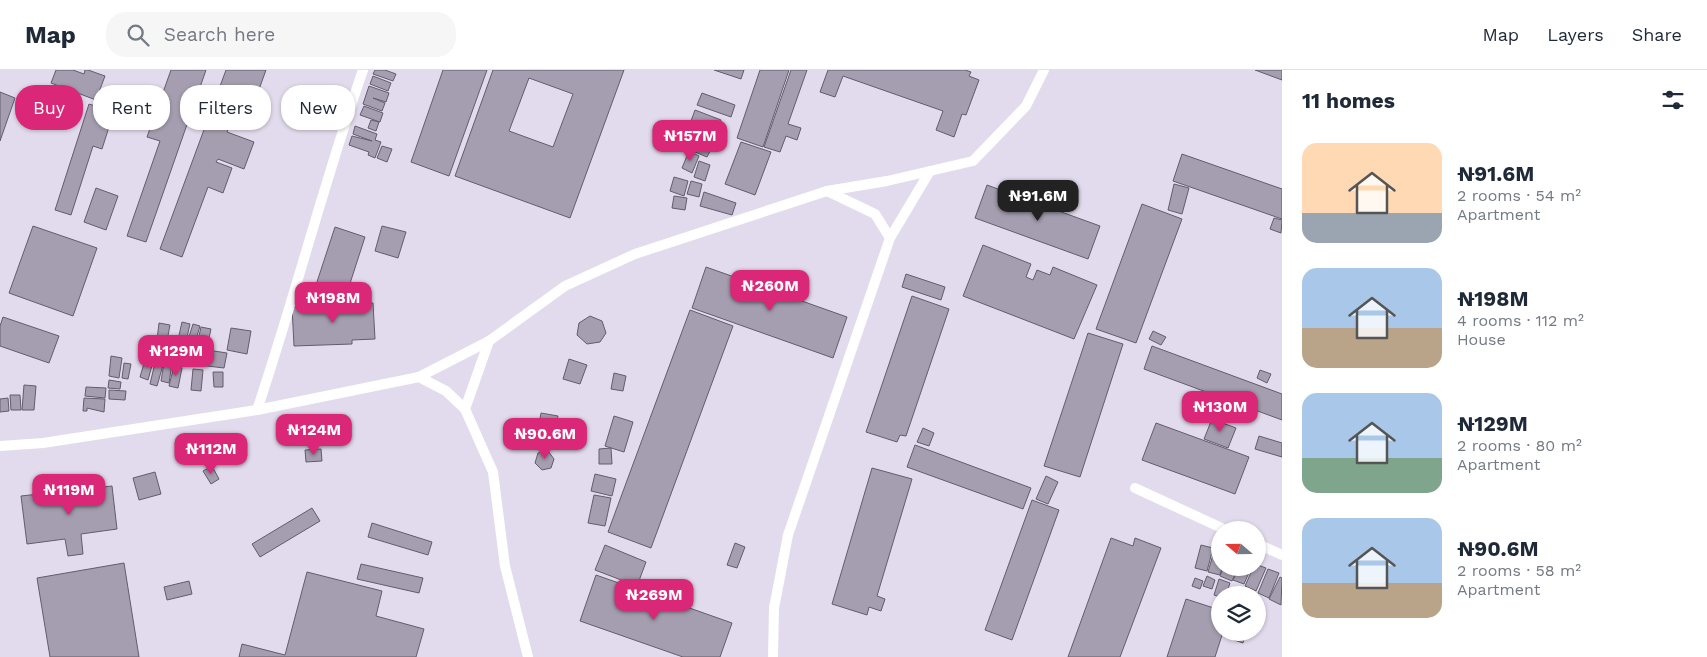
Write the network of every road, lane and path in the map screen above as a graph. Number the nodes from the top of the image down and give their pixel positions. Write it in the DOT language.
graph roads {
  1 [pos="363,70"];
  2 [pos="1044,70"];
  3 [pos="930,171"];
  4 [pos="827,191"];
  5 [pos="890,238"];
  6 [pos="489,341"];
  7 [pos="419,376"];
  8 [pos="465,409"];
  9 [pos="257,410"];
  10 [pos="0,446"];
  11 [pos="1135,488"];
  12 [pos="1211,523"];
  13 [pos="1266,548"];
  14 [pos="1282,555"];
  15 [pos="528,657"];
  16 [pos="773,657"];
  1 -- 9 [label="lane"];
  2 -- 3 [label="lane"];
  3 -- 4 [label="lane"];
  3 -- 5 [label="lane"];
  4 -- 5 [label="lane"];
  4 -- 6 [label="lane"];
  5 -- 16 [label="lane"];
  6 -- 7 [label="lane"];
  6 -- 8 [label="lane"];
  7 -- 8 [label="lane"];
  7 -- 9 [label="lane"];
  8 -- 15 [label="lane"];
  9 -- 10 [label="lane"];
  11 -- 12 [label="lane"];
  13 -- 14 [label="lane"];
}
